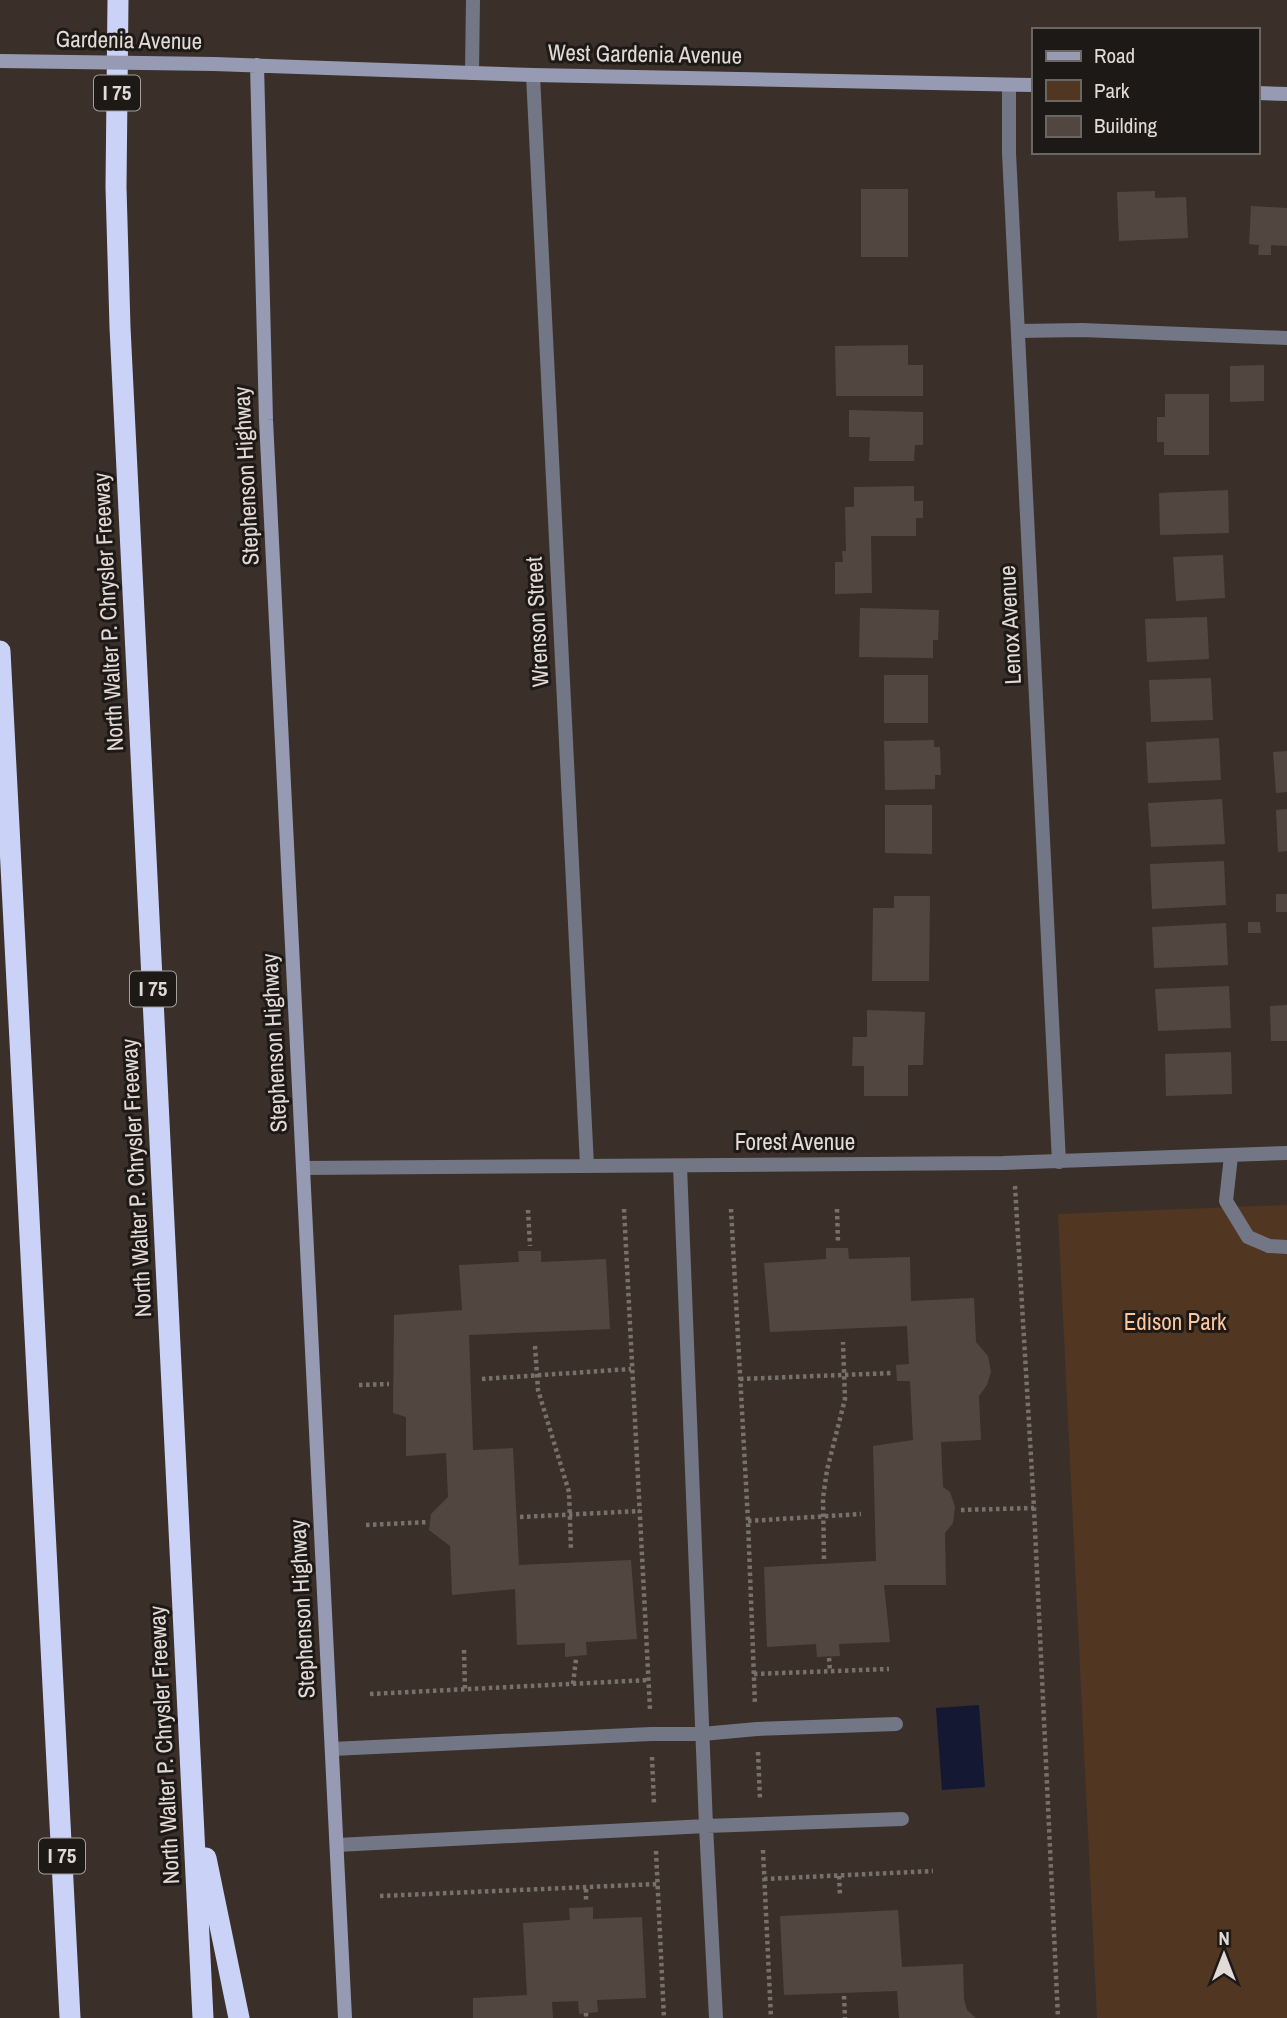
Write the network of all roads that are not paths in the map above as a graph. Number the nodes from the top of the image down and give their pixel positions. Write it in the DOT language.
graph roads {
  1 [pos="118,0"];
  2 [pos="473,0"];
  3 [pos="0,61"];
  4 [pos="257,65"];
  5 [pos="472,73"];
  6 [pos="533,75"];
  7 [pos="1009,85"];
  8 [pos="1032,85"];
  9 [pos="1259,93"];
  10 [pos="1287,94"];
  11 [pos="1018,331"];
  12 [pos="1287,338"];
  13 [pos="0,651"];
  14 [pos="1287,1153"];
  15 [pos="1231,1156"];
  16 [pos="1059,1162"];
  17 [pos="587,1166"];
  18 [pos="680,1166"];
  19 [pos="303,1168"];
  20 [pos="1287,1247"];
  21 [pos="896,1724"];
  22 [pos="702,1734"];
  23 [pos="332,1749"];
  24 [pos="192,1791"];
  25 [pos="902,1819"];
  26 [pos="706,1826"];
  27 [pos="337,1845"];
  28 [pos="70,2018"];
  29 [pos="203,2018"];
  30 [pos="239,2018"];
  31 [pos="345,2018"];
  32 [pos="716,2018"];
  1 -- 24 [label="highway, North Walter P. Chrysler Freeway / I 75"];
  2 -- 5 [label="street"];
  3 -- 4 [label="main road, Gardenia Avenue, bridge"];
  4 -- 5 [label="main road, West Gardenia Avenue"];
  4 -- 19 [label="main road, Stephenson Highway"];
  5 -- 6 [label="main road, West Gardenia Avenue"];
  6 -- 7 [label="main road, West Gardenia Avenue"];
  6 -- 17 [label="street, Wrenson Street"];
  7 -- 8 [label="main road, West Gardenia Avenue"];
  7 -- 11 [label="street, Lenox Avenue"];
  9 -- 10 [label="main road"];
  11 -- 12 [label="street"];
  11 -- 16 [label="street, Lenox Avenue"];
  13 -- 28 [label="highway, I 75"];
  14 -- 15 [label="street, Forest Avenue"];
  15 -- 16 [label="street, Forest Avenue"];
  15 -- 20 [label="street"];
  16 -- 18 [label="street, Forest Avenue"];
  17 -- 18 [label="street, Forest Avenue"];
  17 -- 19 [label="street, Forest Avenue"];
  18 -- 22 [label="street"];
  19 -- 23 [label="main road, Stephenson Highway"];
  21 -- 22 [label="street"];
  22 -- 23 [label="street"];
  22 -- 26 [label="street"];
  23 -- 27 [label="main road, Stephenson Highway"];
  24 -- 29 [label="highway, North Walter P. Chrysler Freeway / I 75"];
  24 -- 30 [label="highway"];
  25 -- 26 [label="street"];
  26 -- 27 [label="street"];
  26 -- 32 [label="street"];
  27 -- 31 [label="main road, Stephenson Highway"];
}
